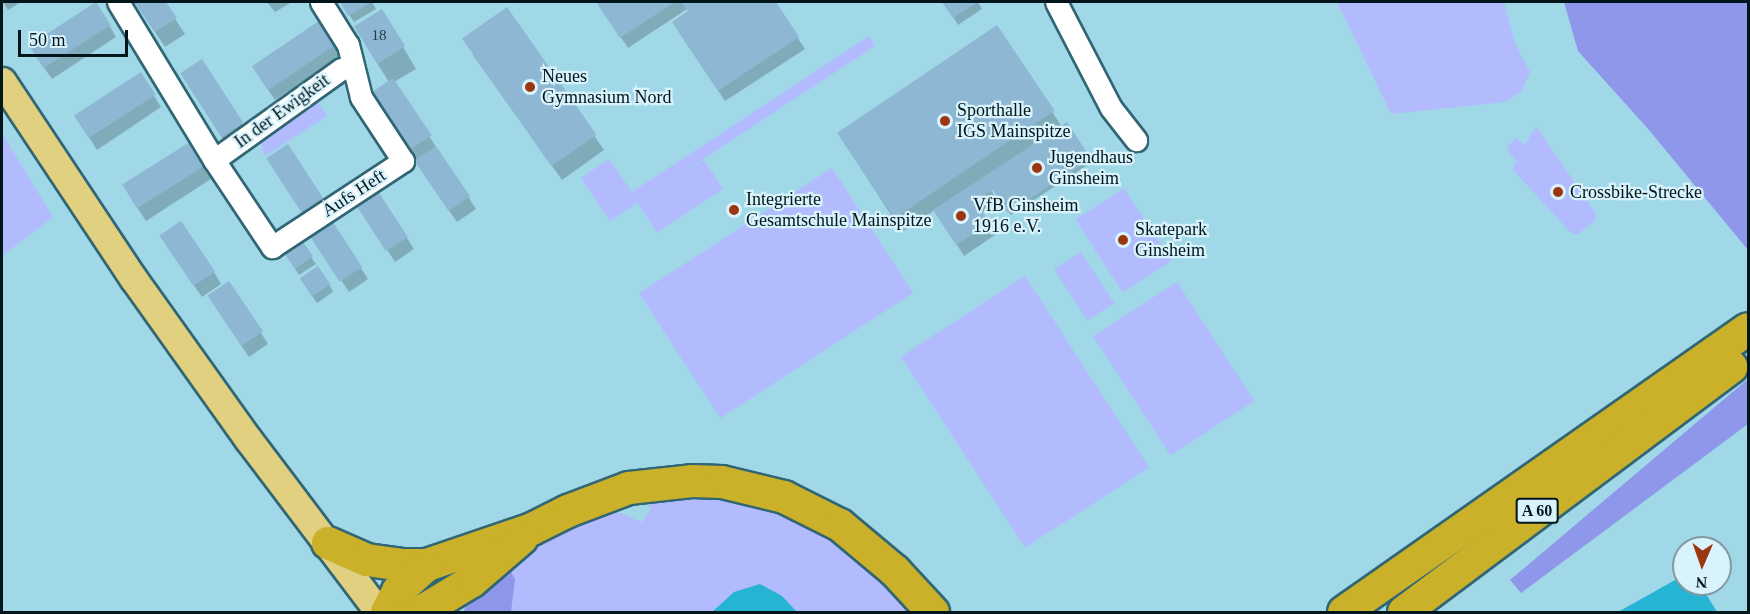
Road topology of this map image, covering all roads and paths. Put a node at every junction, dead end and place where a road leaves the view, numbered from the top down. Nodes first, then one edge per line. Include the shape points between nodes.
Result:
1 (118, 2) edge
2 (321, 2) edge
3 (1056, 2) edge
4 (352, 67) junction
5 (2, 81) edge
6 (1136, 140) dead end
7 (214, 160) junction
8 (1745, 344) edge
9 (532, 530) junction
10 (328, 543) junction
11 (427, 564) junction
12 (472, 581) junction
13 (1345, 611) edge
14 (1406, 611) edge
15 (379, 612) edge
16 (387, 612) edge
17 (420, 612) edge
18 (450, 612) edge
19 (933, 612) edge

1 - 7 street
2 - 4 street via 348,45
3 - 6 street via 1111,108
4 - 7 street, In der Ewigkeit via 341,69
4 - 7 street, Aufs Heft via 361,97 403,161 272,247
5 - 10 main road via 133,278
8 - 13 highway, A 60
8 - 14 highway, A 60
9 - 11 highway
9 - 12 highway
9 - 19 highway via 568,511 629,488 692,481 753,488 784,497 840,525 895,571
10 - 11 highway via 376,562
10 - 15 main road
11 - 16 highway via 398,591
12 - 17 highway
12 - 18 highway

